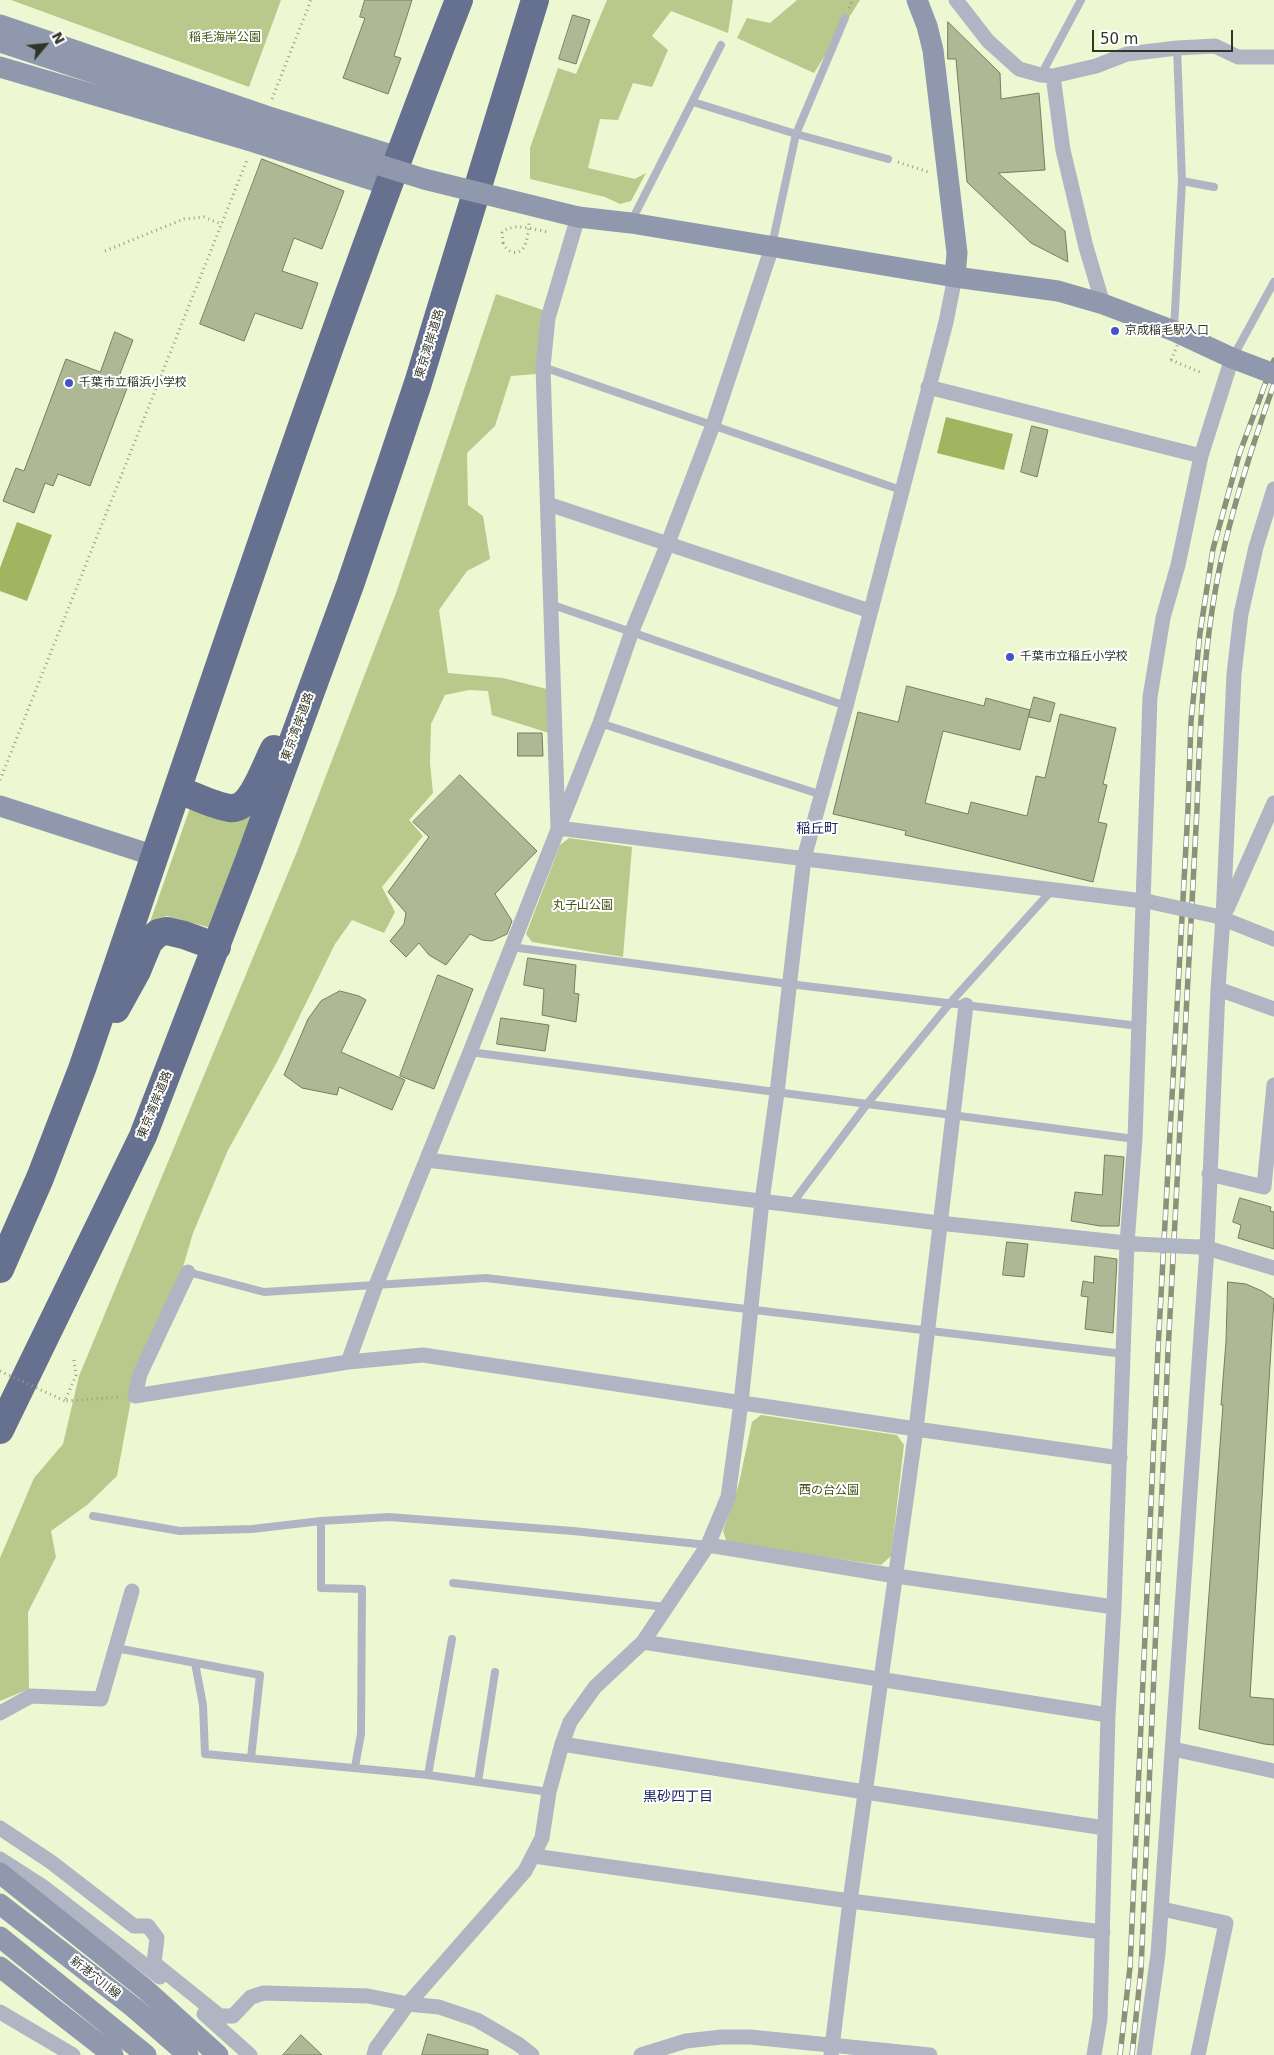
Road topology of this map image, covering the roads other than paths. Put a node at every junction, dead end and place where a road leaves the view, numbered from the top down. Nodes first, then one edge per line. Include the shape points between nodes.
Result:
1 (459, 0) edge
2 (535, 0) edge
3 (918, 0) edge
4 (1081, 0) edge
5 (961, 2) edge
6 (845, 18) dead end
7 (0, 25) edge
8 (0, 42) edge
9 (721, 45) dead end
10 (1177, 48) junction
11 (1274, 57) edge
12 (0, 67) edge
13 (1047, 76) junction
14 (692, 102) junction
15 (796, 134) junction
16 (398, 157) junction
17 (888, 159) road end
18 (1182, 181) junction
19 (388, 185) junction
20 (1214, 187) dead end
21 (578, 217) junction
22 (631, 223) junction
23 (772, 247) junction
24 (955, 277) junction
25 (1274, 282) edge
26 (1103, 304) junction
27 (1181, 325) junction
28 (1232, 358) junction
29 (542, 367) junction
30 (1274, 374) edge
31 (928, 387) junction
32 (713, 426) junction
33 (1201, 456) junction
34 (1274, 489) edge
35 (901, 490) junction
36 (548, 504) junction
37 (668, 544) junction
38 (550, 604) junction
39 (870, 611) junction
40 (632, 631) junction
41 (311, 690) junction
42 (846, 706) junction
43 (600, 724) junction
44 (178, 790) junction
45 (822, 795) junction
46 (1274, 803) edge
47 (0, 806) edge
48 (558, 828) junction
49 (155, 856) junction
50 (804, 858) junction
51 (1052, 890) junction
52 (1149, 902) junction
53 (1220, 917) junction
54 (1274, 939) edge
55 (216, 947) junction
56 (511, 947) junction
57 (789, 984) junction
58 (1218, 988) junction
59 (950, 1002) junction
60 (966, 1004) junction
61 (1274, 1010) edge
62 (1139, 1026) junction
63 (470, 1052) junction
64 (82, 1069) junction
65 (1274, 1085) edge
66 (777, 1093) junction
67 (867, 1104) junction
68 (952, 1115) junction
69 (1135, 1139) junction
70 (427, 1160) junction
71 (1209, 1174) junction
72 (762, 1201) junction
73 (791, 1205) junction
74 (939, 1223) junction
75 (1131, 1244) junction
76 (1203, 1248) junction
77 (1274, 1268) edge
78 (0, 1269) edge
79 (188, 1272) joint
80 (376, 1285) junction
81 (752, 1310) junction
82 (927, 1329) junction
83 (1124, 1354) junction
84 (348, 1362) junction
85 (741, 1403) junction
86 (916, 1429) junction
87 (0, 1430) edge
88 (1120, 1458) junction
89 (94, 1516) dead end
90 (321, 1521) junction
91 (708, 1545) junction
92 (896, 1576) junction
93 (452, 1583) dead end
94 (132, 1591) dead end
95 (1114, 1607) junction
96 (666, 1608) junction
97 (452, 1639) dead end
98 (643, 1642) junction
99 (116, 1648) junction
100 (195, 1664) junction
101 (495, 1672) dead end
102 (880, 1680) junction
103 (0, 1713) edge
104 (1108, 1715) junction
105 (562, 1744) junction
106 (1173, 1750) junction
107 (251, 1758) junction
108 (355, 1767) junction
109 (1274, 1771) edge
110 (428, 1775) junction
111 (478, 1782) junction
112 (549, 1792) junction
113 (865, 1792) junction
114 (0, 1828) edge
115 (1105, 1828) junction
116 (534, 1856) junction
117 (0, 1860) edge
118 (0, 1874) edge
119 (850, 1901) junction
120 (0, 1904) edge
121 (1162, 1909) junction
122 (1103, 1932) junction
123 (0, 1937) edge
124 (0, 1967) edge
125 (0, 2002) edge
126 (408, 2004) junction
127 (0, 2012) edge
128 (691, 2048) edge
129 (67, 2051) edge
130 (832, 2051) edge
131 (113, 2055) edge
132 (146, 2055) edge
133 (188, 2055) edge
134 (218, 2055) edge
135 (250, 2055) edge
136 (374, 2055) edge
137 (532, 2055) edge
138 (641, 2055) edge
139 (930, 2055) edge
140 (1094, 2055) edge
141 (1144, 2055) edge
142 (1198, 2055) edge

1 - 16 highway
2 - 41 highway, 東京湾岸道路 via 418,382
3 - 24 street via 933,50 957,253
4 - 13 lane
5 - 13 street via 988,41 1019,69
6 - 15 lane
7 - 16 street via 266,116
8 - 21 street, bridge via 424,179
9 - 14 lane
10 - 11 street via 1215,46 1238,57
10 - 13 street via 1127,54 1096,66
10 - 18 lane
12 - 19 street
13 - 26 street via 1086,247
14 - 15 lane
14 - 22 lane
15 - 17 lane
15 - 23 lane
16 - 19 highway
18 - 20 lane
18 - 27 lane
19 - 44 highway
21 - 22 street
21 - 29 street via 548,318
22 - 23 street
23 - 24 street
23 - 32 street
24 - 26 street via 1058,291
24 - 31 street
25 - 28 lane
26 - 27 street
27 - 28 street
28 - 30 street, bridge
28 - 33 street
29 - 32 lane
29 - 36 street
31 - 33 street
31 - 35 street
32 - 35 lane
32 - 37 street
33 - 52 street via 1178,565 1163,618 1150,697
34 - 53 street via 1256,547 1241,614
35 - 39 street
36 - 37 street
36 - 38 street
37 - 39 street
37 - 40 street
38 - 40 lane
38 - 48 street
39 - 42 street
40 - 42 lane
40 - 43 street
41 - 44 highway via 244,805 231,808
41 - 55 highway, 東京湾岸道路
42 - 45 street
43 - 45 lane
43 - 48 street
44 - 49 highway
45 - 50 street
46 - 53 street
47 - 49 street
48 - 50 street
48 - 56 street
49 - 64 highway
50 - 51 street
50 - 57 street
51 - 52 street
51 - 59 lane
52 - 53 street, bridge
52 - 62 street
53 - 54 street
53 - 58 street
55 - 64 highway via 184,935 167,931 158,933 149,942 137,972
55 - 87 highway, 東京湾岸道路 via 143,1136
56 - 57 lane
56 - 63 street
57 - 59 lane
57 - 66 street
58 - 61 street
58 - 71 street
59 - 60 lane
59 - 67 lane
60 - 62 lane
60 - 68 street
62 - 69 street
63 - 66 lane
63 - 70 street
64 - 78 highway
65 - 71 street via 1264,1187
66 - 67 lane
66 - 72 street
67 - 68 lane
67 - 73 lane
68 - 69 lane
68 - 74 street
69 - 75 street
70 - 72 street
70 - 80 street
71 - 76 street
72 - 73 street
72 - 81 street
73 - 74 street
74 - 75 street
74 - 82 street
75 - 76 street, bridge
75 - 83 street
76 - 77 street
76 - 106 street
79 - 80 lane via 264,1292
79 - 84 street via 140,1374 135,1396
80 - 81 lane via 486,1278
80 - 84 street
81 - 82 lane
81 - 85 street
82 - 83 lane
82 - 86 street
83 - 88 street
84 - 85 street via 423,1355
85 - 86 street
85 - 91 street via 728,1497
86 - 88 street
86 - 92 street
88 - 95 street
89 - 90 lane via 180,1531 252,1529
90 - 91 lane via 389,1516 573,1530
90 - 108 lane via 321,1588 362,1589 360,1734
91 - 92 street
91 - 96 street
92 - 95 street
92 - 102 street
93 - 96 lane
94 - 99 street
95 - 104 street
96 - 98 street
97 - 110 lane
98 - 102 street
98 - 105 street via 594,1687 570,1722
99 - 100 lane
99 - 103 street via 101,1699 31,1696
100 - 107 lane via 203,1705 205,1754
100 - 107 lane via 260,1675
101 - 111 lane
102 - 104 street
102 - 113 street
104 - 115 street
105 - 112 street
105 - 113 street
106 - 109 street
106 - 121 street
107 - 108 lane
108 - 110 lane
110 - 111 lane
111 - 112 lane
112 - 116 street via 542,1838
113 - 115 street
113 - 119 street
114 - 126 street via 51,1862 134,1926 148,1926 157,1938 154,1963 220,2016 233,2016 251,1997 264,1993 368,1996
115 - 122 street
116 - 119 street
116 - 126 street via 525,1871
117 - 135 street via 42,1886 135,1956
118 - 134 street via 145,1990
119 - 122 street
119 - 130 street
120 - 133 street, 新港穴川線 via 133,2007
121 - 141 street
121 - 142 street via 1226,1923
122 - 140 street via 1100,2019
123 - 132 street
124 - 131 street
125 - 129 street via 41,2027
126 - 136 street
126 - 137 street via 439,2007 477,2020
127 - 129 street
128 - 130 street via 722,2037 750,2037
128 - 138 street
130 - 139 street

